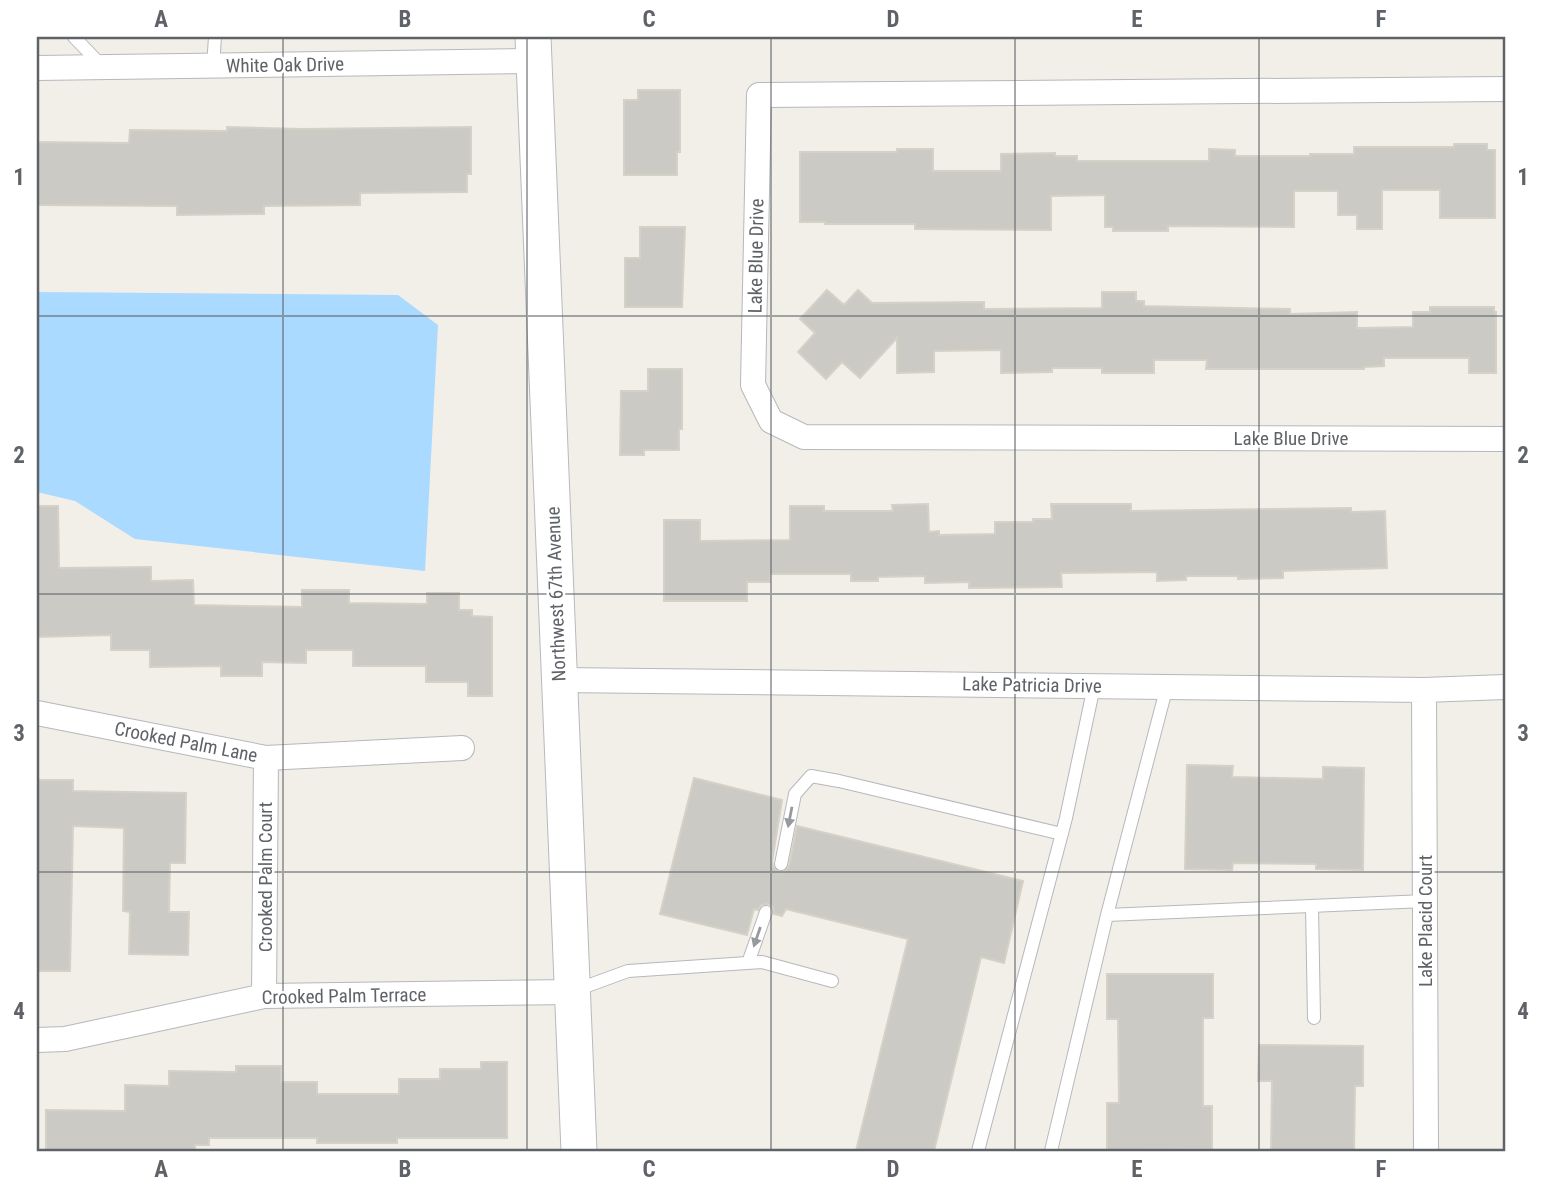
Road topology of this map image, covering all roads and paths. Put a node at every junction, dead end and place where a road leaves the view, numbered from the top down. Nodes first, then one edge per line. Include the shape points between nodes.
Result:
1 (74, 37) edge
2 (215, 37) edge
3 (533, 49) edge
4 (213, 66) junction
5 (104, 67) junction
6 (37, 68) edge
7 (1505, 89) edge
8 (1505, 439) edge
9 (559, 680) junction
10 (1094, 686) junction
11 (1167, 686) junction
12 (1505, 687) edge
13 (1424, 690) junction
14 (37, 713) edge
15 (462, 748) dead end
16 (266, 758) junction
17 (1062, 834) junction
18 (781, 863) dead end
19 (1425, 901) junction
20 (1312, 906) junction
21 (766, 912) dead end
22 (1107, 915) junction
23 (748, 963) junction
24 (832, 981) dead end
25 (571, 992) junction
26 (264, 996) junction
27 (1314, 1018) dead end
28 (37, 1040) edge
29 (579, 1151) edge
30 (978, 1151) edge
31 (1051, 1151) edge
32 (1426, 1151) edge

1 - 5 lane
2 - 4 lane
3 - 4 street, White Oak Drive
3 - 9 main road, Northwest 67th Avenue
4 - 5 street, White Oak Drive
5 - 6 street, White Oak Drive
7 - 8 street, Lake Blue Drive via 759,95 753,385 771,421 804,437
9 - 10 street, Lake Patricia Drive
9 - 25 main road, Northwest 67th Avenue
10 - 11 street, Lake Patricia Drive
10 - 17 lane
11 - 13 street, Lake Patricia Drive
11 - 22 lane
12 - 13 street, Lake Patricia Drive
13 - 19 street, Lake Placid Court
14 - 16 street, Crooked Palm Lane
15 - 16 street, Crooked Palm Lane
16 - 26 street, Crooked Palm Court
17 -> 18 lane via 811,776 795,794
17 - 30 lane
19 - 20 lane
19 - 32 street, Lake Placid Court
20 - 22 lane
20 - 27 lane
21 -> 23 lane
22 - 31 lane
23 - 24 lane via 762,962
23 - 25 lane via 628,971
25 - 26 street, Crooked Palm Terrace
25 - 29 main road, Northwest 67th Avenue
26 - 28 street, Crooked Palm Terrace via 65,1039

